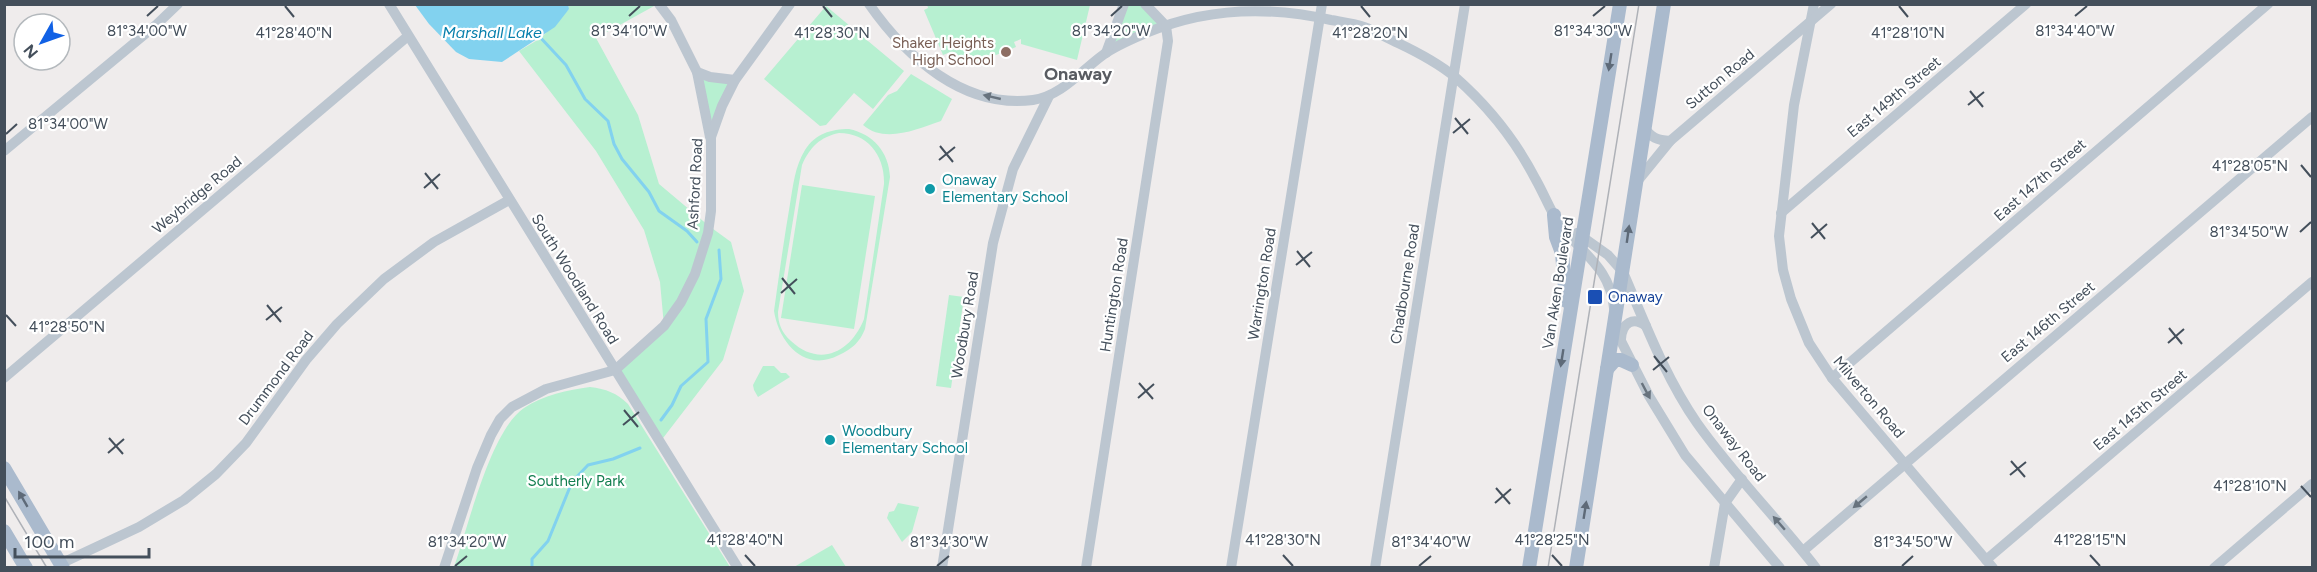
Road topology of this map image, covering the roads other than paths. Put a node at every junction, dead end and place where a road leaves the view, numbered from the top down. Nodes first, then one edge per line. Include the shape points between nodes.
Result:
1 (178, 4) edge
2 (389, 4) edge
3 (659, 4) edge
4 (790, 4) edge
5 (869, 4) edge
6 (1124, 4) edge
7 (1145, 4) edge
8 (1322, 4) edge
9 (1465, 4) edge
10 (1620, 4) edge
11 (1664, 4) edge
12 (1814, 4) edge
13 (1831, 4) edge
14 (2026, 4) edge
15 (2268, 4) edge
16 (1320, 17) junction
17 (1812, 21) junction
18 (1166, 26) junction
19 (408, 36) junction
20 (1106, 53) junction
21 (697, 72) junction
22 (1454, 76) junction
23 (735, 80) junction
24 (1049, 96) junction
25 (2313, 117) edge
26 (1644, 127) junction
27 (711, 137) junction
28 (1670, 141) junction
29 (4, 151) edge
30 (1635, 184) junction
31 (509, 200) junction
32 (1781, 213) junction
33 (1557, 219) junction
34 (1581, 241) junction
35 (1623, 272) junction
36 (2313, 282) edge
37 (1569, 317) junction
38 (1615, 319) junction
39 (1646, 326) junction
40 (1621, 341) junction
41 (1632, 365) junction
42 (1607, 369) junction
43 (615, 370) junction
44 (4, 378) edge
45 (1832, 378) junction
46 (1905, 464) junction
47 (4, 468) edge
48 (1742, 479) junction
49 (2313, 484) edge
50 (1725, 503) junction
51 (4, 531) edge
52 (1803, 551) junction
53 (1990, 564) edge
54 (62, 566) edge
55 (26, 567) edge
56 (444, 567) edge
57 (738, 567) edge
58 (942, 567) edge
59 (1086, 567) edge
60 (1231, 567) edge
61 (1376, 567) edge
62 (1529, 567) edge
63 (1576, 567) edge
64 (1714, 567) edge
65 (1780, 567) edge
66 (1816, 567) edge
67 (2214, 567) edge

1 - 29 street
2 - 19 street, South Woodland Road
3 - 21 street
4 - 23 street, Ashford Road
24 -> 5 street via 1001,99 949,81 921,63
6 - 20 street
7 - 18 street
8 - 16 street, Warrington Road
9 - 22 street, Chadbourne Road
10 -> 34 main road, Van Aken Boulevard
11 - 26 main road
12 - 17 street, Milverton Road
13 - 17 street, Sutton Road
14 - 32 street, East 149th Street
15 - 45 street, East 147th Street
16 - 18 street via 1269,10 1222,12
16 - 22 street via 1362,27 1418,53
16 - 60 street, Warrington Road
17 - 28 street, Sutton Road
17 - 32 street, Milverton Road via 1794,105
18 - 20 street
18 - 59 street, Huntington Road via 1168,41
19 - 31 street, South Woodland Road
19 - 44 street, Weybridge Road
20 - 24 street
21 - 23 street
21 - 27 street
22 - 33 street via 1514,142
22 - 61 street, Chadbourne Road
23 - 27 street, Ashford Road
24 - 58 street, Woodbury Road via 1013,169 993,243
25 - 46 street, East 146th Street
26 - 28 street via 1652,137
26 - 30 main road
27 - 43 street, Ashford Road via 711,211 704,247 681,302 664,326
28 - 30 street, Sutton Road
35 -> 30 main road
31 - 43 street, South Woodland Road
31 - 54 street, Drummond Road via 434,242 384,279 337,324 246,443 216,474 184,500 139,527
32 - 45 street, Milverton Road via 1779,236 1791,299 1809,343
33 - 34 street, Onaway Road
33 - 37 main road via 1556,237 1562,253
34 - 35 street, Onaway Road via 1608,255
34 - 37 main road, Van Aken Boulevard
34 - 38 street, Onaway Road via 1608,282
35 - 38 main road
35 - 39 street, Onaway Road
36 - 53 street, East 145th Street
37 -> 62 main road, Van Aken Boulevard
38 - 40 street, Onaway Road
38 - 42 main road
39 - 40 street via 1632,320 1626,324
39 - 48 street, Onaway Road via 1696,421
40 - 41 street, Onaway Road
41 - 42 main road via 1615,360
41 -> 50 street, Onaway Road via 1685,455
63 -> 42 main road
43 - 56 street via 546,389 512,407 500,419 477,468
43 - 57 street, South Woodland Road
45 - 46 street, Milverton Road
46 -> 52 street, East 146th Street
46 - 53 street, Milverton Road
54 -> 47 main road
48 - 50 street
52 -> 48 street, Onaway Road
49 - 67 street
50 - 64 street
50 - 65 street, Onaway Road
51 - 55 main road
52 - 66 street, Onaway Road

